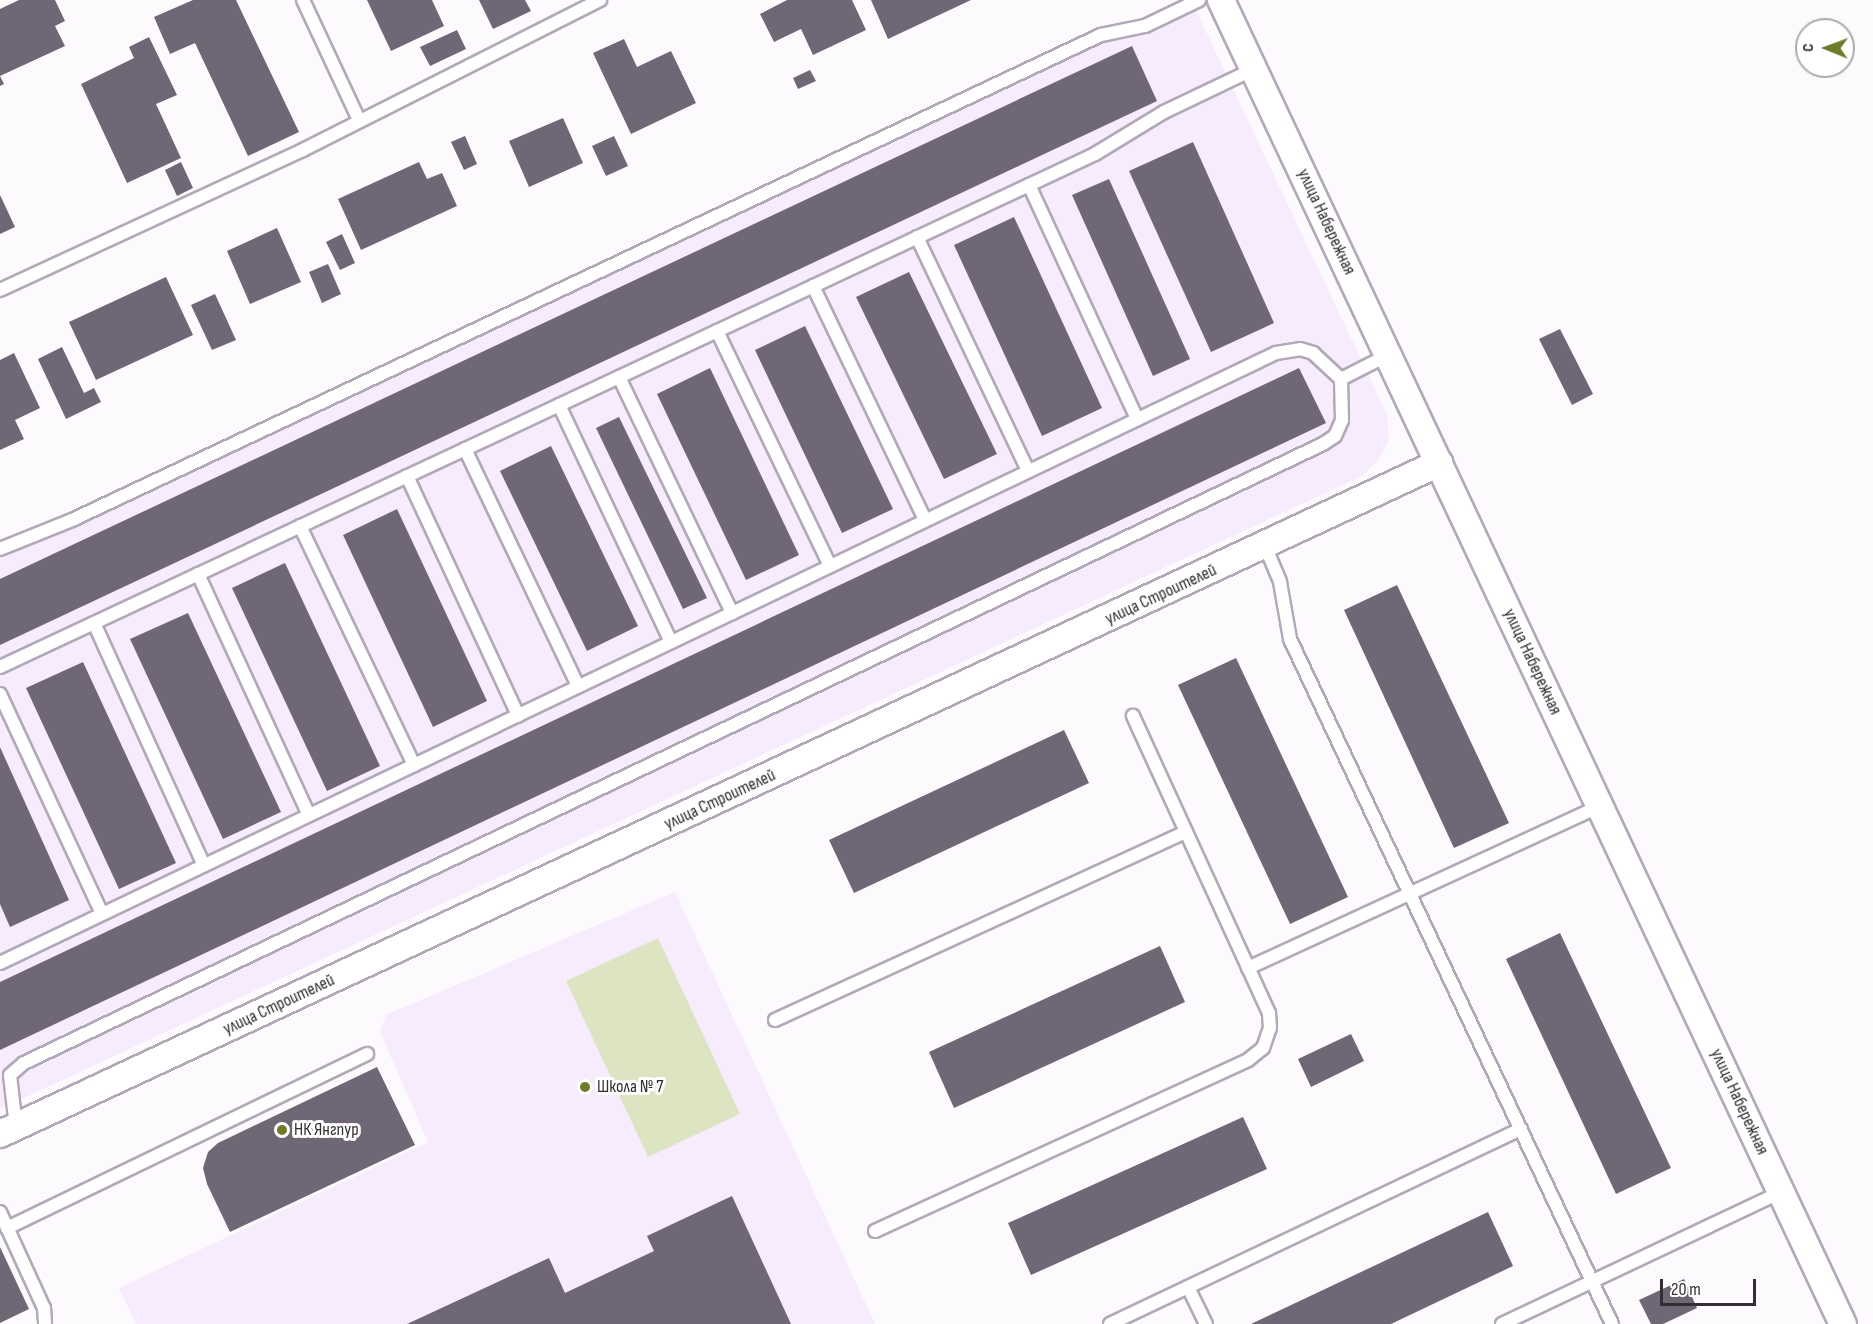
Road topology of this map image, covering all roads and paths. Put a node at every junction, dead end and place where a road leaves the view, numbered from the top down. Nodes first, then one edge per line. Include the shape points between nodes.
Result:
1 (303, 0) edge
2 (600, 0) edge
3 (1199, 0) edge
4 (1221, 0) edge
5 (1254, 69) junction
6 (359, 120) junction
7 (1029, 185) junction
8 (917, 237) junction
9 (813, 286) junction
10 (0, 290) edge
11 (717, 331) junction
12 (1388, 356) junction
13 (619, 377) junction
14 (1341, 379) junction
15 (559, 405) junction
16 (1137, 419) junction
17 (465, 449) junction
18 (1439, 463) junction
19 (1028, 471) junction
20 (407, 476) junction
21 (925, 520) junction
22 (300, 526) junction
23 (1265, 546) junction
24 (0, 549) edge
25 (830, 566) junction
26 (198, 574) junction
27 (732, 613) junction
28 (94, 623) junction
29 (670, 642) junction
30 (0, 667) edge
31 (578, 686) junction
32 (0, 694) edge
33 (518, 715) junction
34 (1133, 716) dead end
35 (414, 765) junction
36 (1600, 806) junction
37 (309, 815) junction
38 (1186, 832) junction
39 (204, 865) junction
40 (1410, 894) junction
41 (102, 914) junction
42 (0, 963) edge
43 (1248, 968) junction
44 (775, 1020) dead end
45 (367, 1054) dead end
46 (8, 1130) edge
47 (1521, 1130) junction
48 (1781, 1192) junction
49 (0, 1212) edge
50 (7, 1228) junction
51 (875, 1231) dead end
52 (1592, 1282) junction
53 (1188, 1287) junction
54 (45, 1324) edge
55 (1110, 1324) edge
56 (1206, 1324) edge
57 (1502, 1324) edge
58 (1612, 1324) edge
59 (1843, 1324) edge

1 - 6 lane
2 - 6 lane
3 - 24 lane via 1145,26 1101,35 72,520
4 - 5 street, улица Набережная
5 - 7 lane
5 - 12 street, улица Набережная
6 - 10 lane via 303,150
7 - 8 lane
7 - 16 lane
8 - 9 lane
8 - 19 lane
9 - 11 lane
9 - 21 lane
11 - 13 lane
11 - 25 lane
12 - 14 lane
12 - 18 street, улица Набережная
13 - 15 lane
13 - 27 lane
14 - 16 lane via 1313,353 1288,350
14 - 46 lane via 1342,420 1335,436 1323,444 24,1063 10,1076
15 - 17 lane
15 - 29 lane
16 - 19 lane
17 - 20 lane
17 - 31 lane
18 - 23 street, улица Строителей
18 - 36 street, улица Набережная
19 - 21 lane
20 - 22 lane
20 - 33 lane
21 - 25 lane
22 - 26 lane
22 - 35 lane
23 - 40 lane via 1280,582 1290,639
23 - 46 street, улица Строителей
25 - 27 lane
26 - 28 lane
26 - 37 lane
27 - 29 lane
28 - 30 lane
28 - 39 lane
29 - 31 lane
31 - 33 lane
32 - 41 lane
33 - 35 lane
34 - 38 lane
35 - 37 lane
36 - 40 lane
36 - 48 street, улица Набережная
37 - 39 lane
38 - 43 lane
38 - 44 lane
39 - 41 lane
40 - 43 lane
40 - 47 lane
41 - 42 lane
43 - 51 lane via 1269,1013 1270,1029 1263,1048 1248,1060
45 - 50 lane
47 - 52 lane
47 - 53 lane
48 - 52 lane
48 - 59 street, улица Набережная
49 - 50 lane
50 - 54 lane via 44,1308
52 - 57 lane
52 - 58 lane
53 - 55 lane
53 - 56 lane

